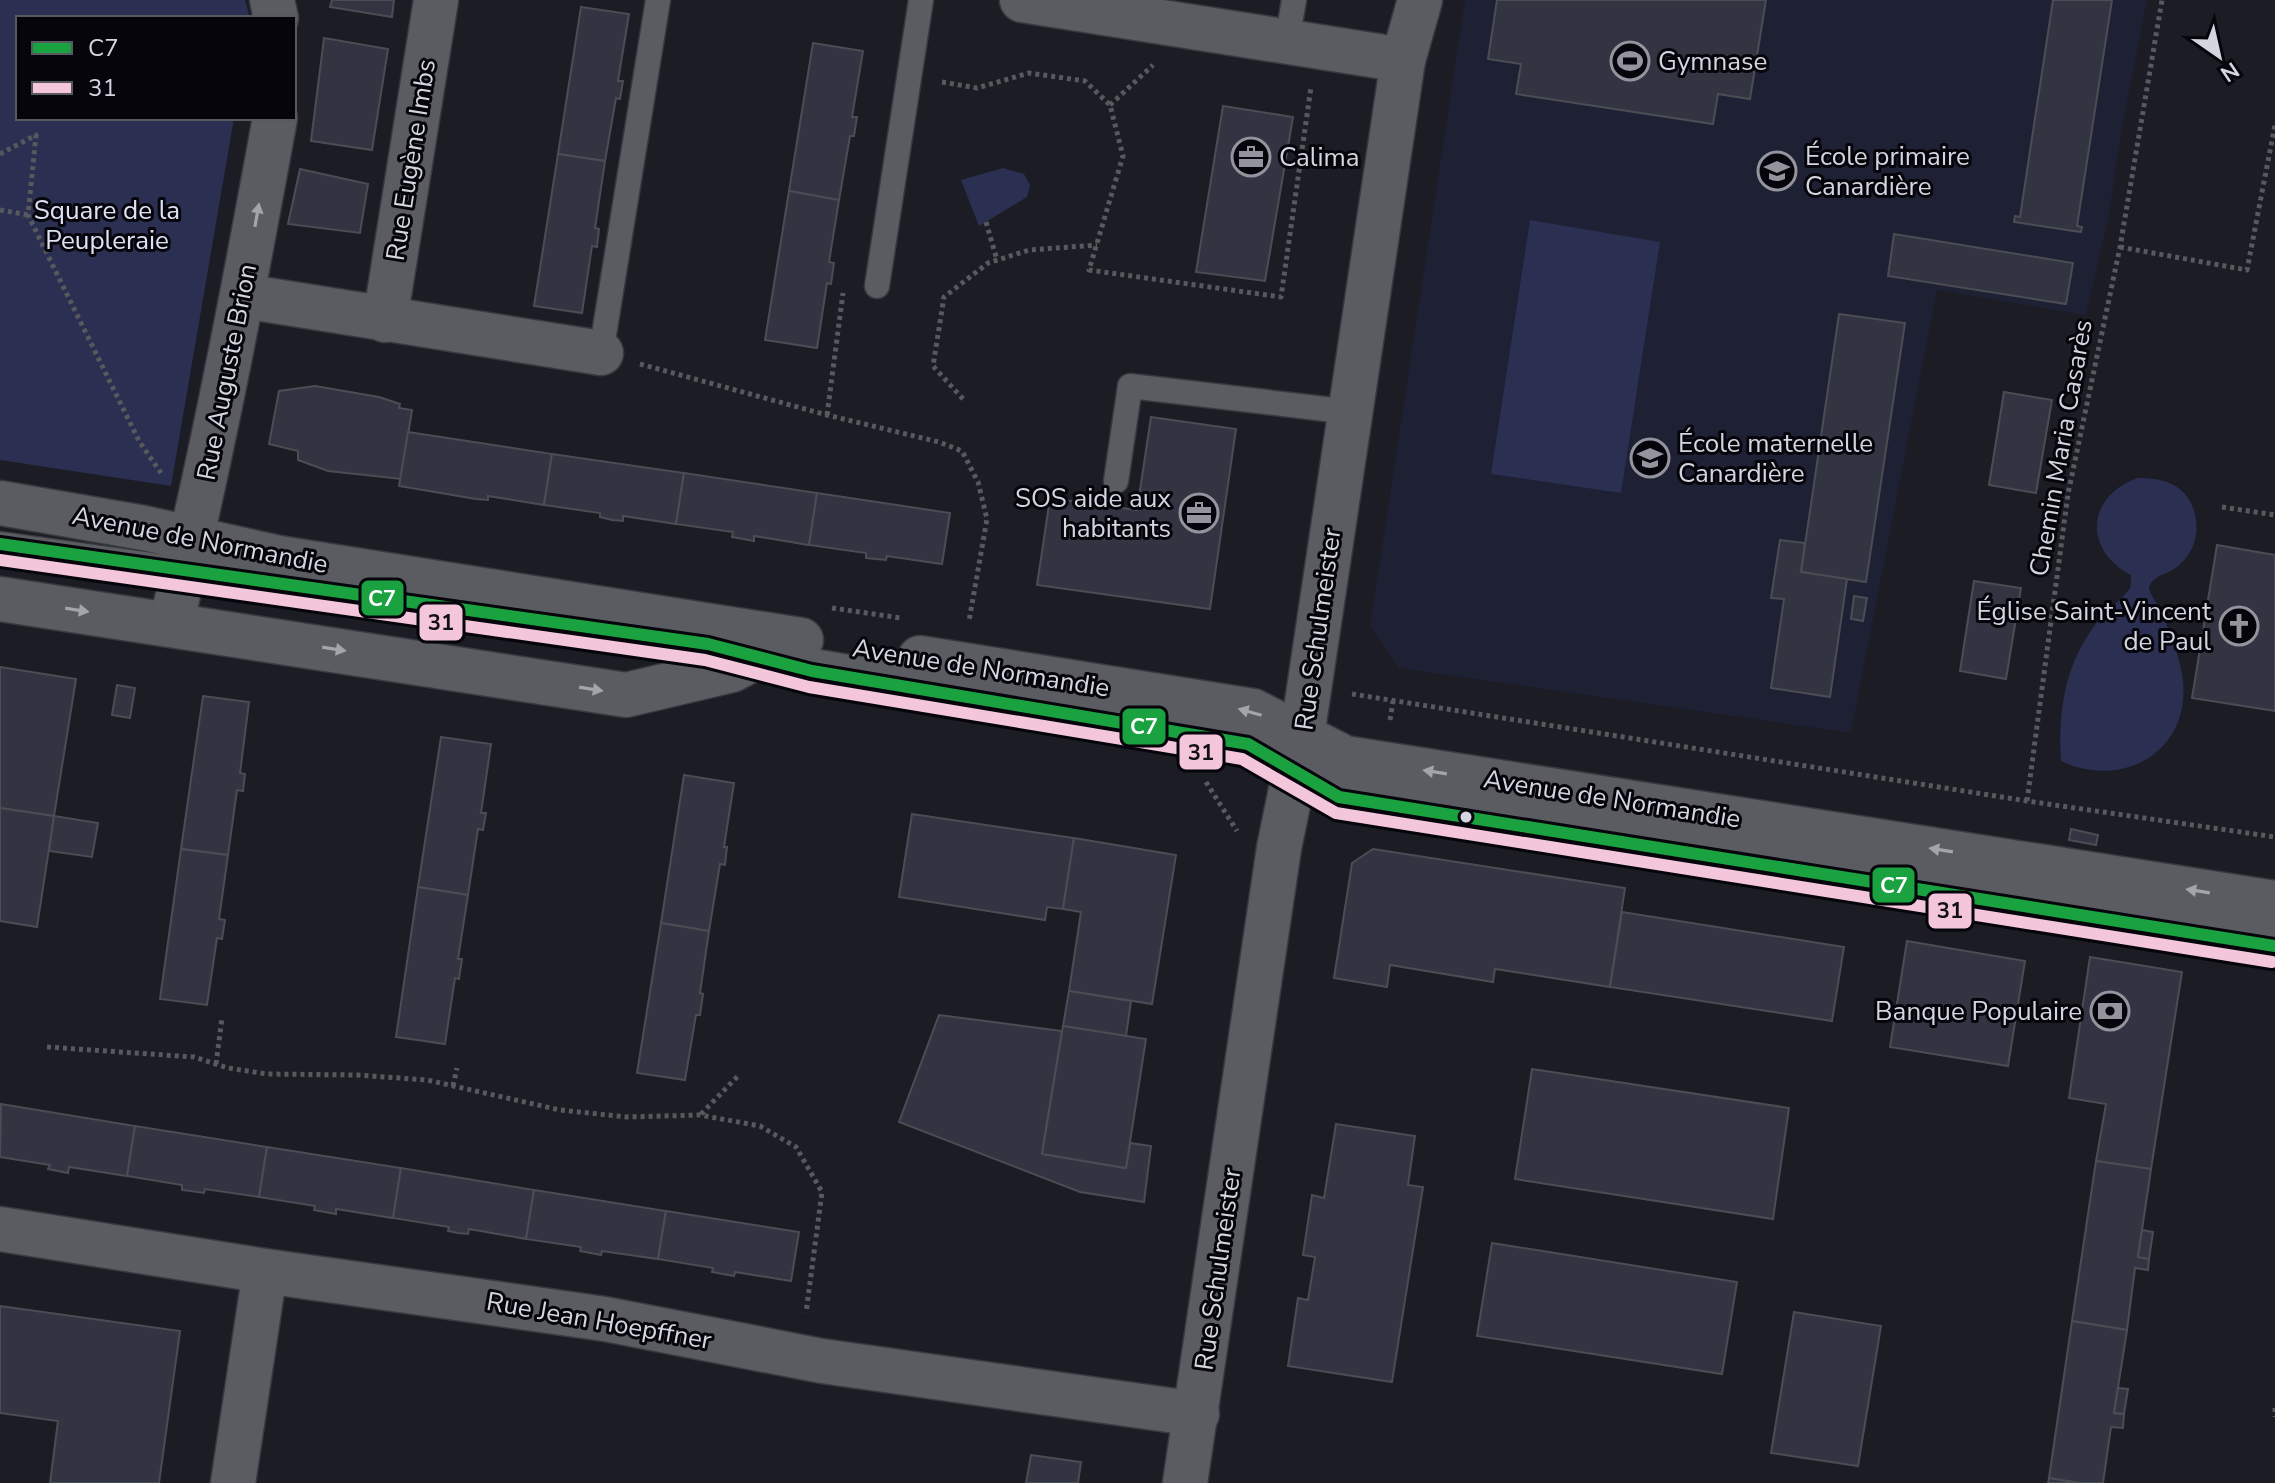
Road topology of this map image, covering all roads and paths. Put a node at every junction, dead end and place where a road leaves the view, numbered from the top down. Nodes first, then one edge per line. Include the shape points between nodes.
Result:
1 (436, 0) edge
2 (658, 0) edge
3 (921, 0) edge
4 (1022, 0) edge
5 (1401, 0) edge
6 (1420, 0) edge
7 (2162, 0) edge
8 (1290, 21) edge
9 (1403, 60) junction
10 (1156, 61) dead end
11 (909, 77) junction
12 (1311, 86) dead end
13 (1110, 105) junction
14 (275, 120) edge
15 (2275, 125) edge
16 (0, 154) edge
17 (0, 210) edge
18 (28, 215) junction
19 (986, 222) dead end
20 (1097, 245) junction
21 (2120, 247) junction
22 (997, 260) junction
23 (877, 286) dead end
24 (243, 296) junction
25 (385, 320) junction
26 (601, 353) junction
27 (963, 399) dead end
28 (1351, 412) junction
29 (166, 479) dead end
30 (1116, 481) dead end
31 (2222, 507) dead end
32 (2275, 515) edge
33 (3, 516) edge
34 (188, 554) junction
35 (0, 599) edge
36 (171, 624) junction
37 (756, 657) junction
38 (961, 665) junction
39 (1349, 693) dead end
40 (1393, 701) junction
41 (1300, 754) junction
42 (1382, 764) junction
43 (1201, 775) dead end
44 (2027, 801) junction
45 (2275, 837) edge
46 (1243, 840) dead end
47 (2275, 903) edge
48 (2275, 946) edge
49 (222, 1018) dead end
50 (47, 1047) dead end
51 (216, 1064) junction
52 (457, 1068) dead end
53 (739, 1075) dead end
54 (453, 1086) junction
55 (700, 1115) junction
56 (0, 1229) edge
57 (265, 1271) junction
58 (822, 1361) junction
59 (2275, 1408) edge
60 (1197, 1414) junction
61 (2275, 1417) edge
62 (233, 1483) edge
63 (1185, 1483) edge

1 - 25 street, Rue Eugène Imbs
2 - 26 lane
3 - 11 lane
4 - 8 street
5 - 9 street, Rue Schulmeister
6 - 9 street, Rue Schulmeister
7 - 21 path, Chemin Maria Casarès
8 - 9 street
9 - 28 street, Rue Schulmeister
10 - 13 path
11 - 13 path via 977,88 1029,73 1085,81
11 - 23 lane
12 - 20 path via 1281,297 1089,270
13 - 20 path via 1123,156
24 -> 14 street, Rue Auguste Brion
15 - 21 path via 2247,270
16 - 18 path via 36,135
17 - 18 path
18 - 29 path via 139,441
19 - 22 path
20 - 22 path via 1029,250
21 - 44 path, Chemin Maria Casarès via 2068,494
22 - 27 path via 944,297 933,366
24 - 25 street
24 - 34 street, Rue Auguste Brion
25 - 26 street
26 - 38 path via 962,451 978,482 987,519
28 - 30 lane via 1130,386
28 - 41 street, Rue Schulmeister
31 - 32 path
33 - 34 street, Avenue de Normandie
34 - 36 street, Rue Auguste Brion
34 - 37 lane, Avenue de Normandie
34 - 38 street, Avenue de Normandie via 279,558
35 -> 36 street
36 -> 37 street via 626,695 732,670
37 - 41 street, Avenue de Normandie
41 -> 38 street, Avenue de Normandie via 1253,711
39 - 40 path
40 - 42 path
40 - 44 path
41 - 42 street, Avenue de Normandie
41 - 48 street, Avenue de Normandie via 1339,797
41 - 60 street, Rue Schulmeister via 1279,848
47 -> 42 street, Avenue de Normandie
43 - 46 path
44 - 45 path
49 - 51 path
50 - 51 path via 194,1057
51 - 54 path via 267,1074 357,1075
52 - 54 path
53 - 55 path
54 - 55 path via 560,1110 627,1117
55 - 58 path via 760,1126 796,1147 822,1192 805,1319 829,1322
56 - 57 street, Rue Jean Hoepffner
57 - 58 street, Rue Jean Hoepffner via 605,1319
57 - 62 street
58 - 60 street, Rue Jean Hoepffner
59 - 61 path
60 - 63 street, Rue Schulmeister

